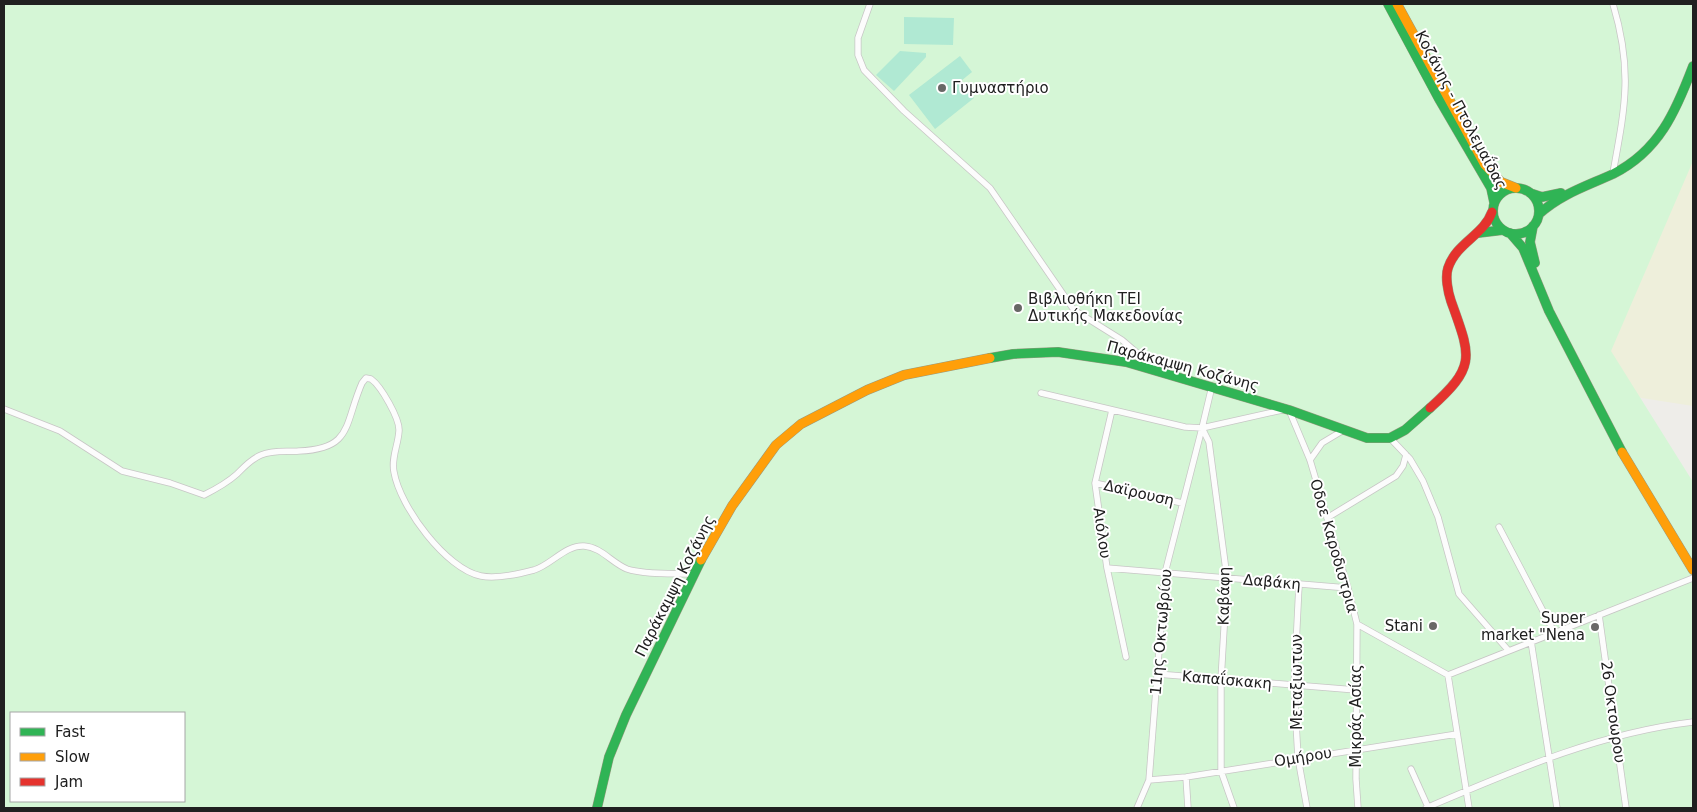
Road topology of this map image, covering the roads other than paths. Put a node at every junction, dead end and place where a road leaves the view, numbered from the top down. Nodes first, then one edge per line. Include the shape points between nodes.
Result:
1 (870, 4) edge
2 (1388, 4) edge
3 (1397, 4) edge
4 (1613, 4) edge
5 (1693, 66) edge
6 (1612, 174) junction
7 (1516, 188) junction
8 (1568, 192) junction
9 (1530, 193) junction
10 (1493, 207) junction
11 (1538, 214) junction
12 (1533, 226) junction
13 (1506, 232) junction
14 (1478, 233) junction
15 (1562, 333) junction
16 (1158, 370) junction
17 (1212, 386) junction
18 (1041, 393) dead end
19 (4, 409) edge
20 (1112, 410) junction
21 (1287, 410) junction
22 (1202, 428) junction
23 (1342, 431) junction
24 (1390, 438) junction
25 (1406, 454) junction
26 (1310, 460) junction
27 (1095, 483) junction
28 (1182, 503) junction
29 (1327, 518) junction
30 (1499, 527) dead end
31 (1692, 566) edge
32 (1107, 568) junction
33 (1165, 573) junction
34 (695, 574) junction
35 (1228, 578) junction
36 (1693, 578) edge
37 (1300, 585) junction
38 (1348, 588) junction
39 (1599, 615) junction
40 (1357, 624) junction
41 (1554, 632) junction
42 (1531, 641) junction
43 (1508, 650) junction
44 (1126, 657) dead end
45 (1157, 674) junction
46 (1448, 675) junction
47 (1221, 680) junction
48 (1294, 686) junction
49 (1356, 690) junction
50 (1693, 722) edge
51 (1457, 734) junction
52 (1616, 735) junction
53 (1356, 749) junction
54 (1298, 758) junction
55 (1550, 758) junction
56 (1411, 769) dead end
57 (1221, 771) junction
58 (1186, 777) junction
59 (1149, 780) junction
60 (1466, 792) junction
61 (597, 808) edge
62 (1137, 808) edge
63 (1188, 808) edge
64 (1234, 808) edge
65 (1307, 808) edge
66 (1358, 808) edge
67 (1427, 808) edge
68 (1469, 808) edge
69 (1557, 808) edge
70 (1626, 808) edge

1 - 16 street via 858,38 858,55 864,70 904,111 990,188 1067,302 1082,317 1122,340
2 - 10 main road, Κοζάνης - Πτολεμαΐδας via 1491,188
3 - 7 main road, Κοζάνης - Πτολεμαΐδας via 1485,165 1501,182
4 - 6 street via 1625,54 1626,76 1622,134
5 - 6 main road via 1673,118 1658,140 1638,159
6 - 8 main road
7 - 9 main road
7 - 10 main road via 1503,192
8 - 9 main road via 1542,197
8 - 11 main road
9 - 11 main road via 1537,203
10 - 13 main road via 1495,222
10 - 14 main road via 1488,223
11 - 12 main road
12 - 13 main road via 1523,233
12 - 15 main road via 1532,256
13 - 14 main road
13 - 15 main road via 1523,248 1549,311
14 - 24 main road via 1458,248 1447,269 1448,293 1467,347 1464,370 1434,404 1405,430
15 - 31 main road via 1644,492
16 - 17 main road, Παράκαμψη Κοζάνης
16 - 34 main road, Παράκαμψη Κοζάνης via 1097,357 1038,352 932,368 883,382 806,421 776,445 732,506
17 - 21 main road, Παράκαμψη Κοζάνης
17 - 22 street
18 - 20 street
19 - 34 street via 60,431 122,471 204,495 225,484 262,454 332,446 342,434 362,383 366,378 371,379 385,397 399,428 393,466 402,496 429,539 463,568 481,576 521,574 544,567 571,548 585,546 637,572
20 - 22 street
20 - 27 street, Αιόλου
21 - 22 street
21 - 23 main road, Παράκαμψη Κοζάνης
21 - 26 street, Oδοε Καροδιστρια
22 - 28 street, 11ης Οκτωβρίου
22 - 35 street, Καβάφη via 1209,442
23 - 24 main road, Παράκαμψη Κοζάνης via 1367,438
23 - 26 street, Oδοε Καροδιστρια via 1322,443
24 - 25 street
25 - 29 street via 1396,476
25 - 43 street via 1423,481 1438,518 1459,594
26 - 29 street, Oδοε Καροδιστρια
27 - 28 street, Δαϊρουση
27 - 32 street, Αιόλου
28 - 33 street, 11ης Οκτωβρίου
29 - 38 street, Oδοε Καροδιστρια
30 - 41 street
32 - 33 street, Δαβάκη
32 - 44 street, Αιόλου
33 - 35 street, Δαβάκη
33 - 45 street, 11ης Οκτωβρίου
34 - 61 main road, Παράκαμψη Κοζάνης via 619,732 609,757
35 - 37 street, Δαβάκη
35 - 47 street, Καβάφη
36 - 39 street
37 - 38 street, Δαβάκη
37 - 48 street, Μεταξιωτων
38 - 40 street, Oδοε Καροδιστρια
39 - 41 street
39 - 52 street, 26 Οκτοωρου
40 - 46 street, Oδοε Καροδιστρια
40 - 49 street, Μικράς Ασίας
41 - 42 street
42 - 43 street
42 - 55 street
43 - 46 street
45 - 47 street, Καπαΐσκακη
45 - 59 street, 11ης Οκτωβρίου
46 - 51 street
47 - 48 street, Καπαΐσκακη
47 - 57 street, Καβάφη
48 - 49 street, Καπαΐσκακη
48 - 54 street, Μεταξιωτων
49 - 53 street, Μικράς Ασίας
50 - 52 street
51 - 53 street, Ομήρου
51 - 60 street
52 - 55 street
52 - 70 street, 26 Οκτοωρου
53 - 54 street, Ομήρου
53 - 66 street, Μικράς Ασίας
54 - 57 street, Ομήρου
54 - 65 street, Μεταξιωτων
55 - 60 street
55 - 69 street
56 - 67 street
57 - 58 street, Ομήρου
57 - 64 street, Καβάφη
58 - 59 street, Ομήρου
58 - 63 street
59 - 62 street, 11ης Οκτωβρίου
60 - 67 street
60 - 68 street

